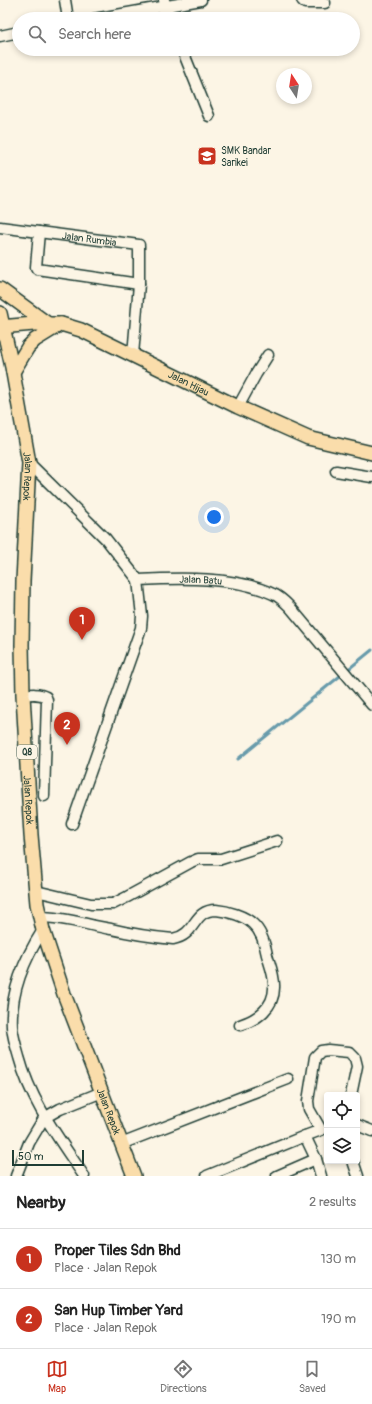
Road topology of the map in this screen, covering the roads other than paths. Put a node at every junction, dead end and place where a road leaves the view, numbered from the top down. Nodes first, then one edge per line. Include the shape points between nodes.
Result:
1 (65, 0) edge
2 (201, 0) edge
3 (302, 0) edge
4 (164, 3) edge
5 (325, 3) dead end
6 (67, 12) edge
7 (125, 12) edge
8 (12, 33) edge
9 (0, 36) edge
10 (185, 56) edge
11 (209, 116) dead end
12 (0, 227) edge
13 (39, 232) junction
14 (139, 284) junction
15 (0, 289) edge
16 (0, 313) edge
17 (54, 324) junction
18 (2, 327) edge
19 (133, 355) junction
20 (268, 355) dead end
21 (0, 357) edge
22 (12, 370) junction
23 (238, 407) junction
24 (372, 454) edge
25 (29, 463) junction
26 (336, 471) dead end
27 (372, 477) edge
28 (138, 580) junction
29 (23, 696) junction
30 (371, 702) edge
31 (44, 796) dead end
32 (72, 824) dead end
33 (277, 841) dead end
34 (36, 891) junction
35 (42, 924) junction
36 (240, 1025) dead end
37 (288, 1079) dead end
38 (102, 1092) junction
39 (352, 1092) edge
40 (44, 1118) junction
41 (360, 1126) edge
42 (324, 1129) edge
43 (372, 1131) edge
44 (305, 1136) junction
45 (121, 1144) junction
46 (316, 1159) junction
47 (354, 1164) edge
48 (218, 1174) edge
49 (16, 1176) edge
50 (84, 1176) edge
51 (134, 1176) edge
52 (207, 1176) edge
53 (277, 1176) edge
54 (321, 1176) edge
55 (358, 1176) edge

1 - 6 street
2 - 4 street
3 - 5 street via 305,3
4 - 7 street
8 - 9 street
10 - 11 street
12 - 13 street, Jalan Rumbia
13 - 14 street, Jalan Rumbia via 139,245
13 - 14 street via 37,269
14 - 19 street
15 - 17 main road
16 - 18 main road, Jalan Repok / Q8
17 - 18 main road, Jalan Hijau
17 - 19 main road, Jalan Hijau via 81,330
17 - 22 main road via 28,347
18 - 22 main road, Jalan Repok / Q8
19 - 23 main road, Jalan Hijau
20 - 23 street
21 - 22 main road
22 - 25 main road, Jalan Repok / Q8
23 - 24 main road, Jalan Hijau via 308,438
25 - 28 street via 106,539
25 - 29 main road, Jalan Repok / Q8 via 23,595
26 - 27 street
28 - 30 street, Jalan Batu via 178,578 224,582 274,594 290,606
28 - 32 street via 141,628
29 - 31 street via 43,695 47,700
29 - 34 main road, Jalan Repok / Q8
33 - 34 street via 221,859 198,859 113,904 91,904
34 - 35 main road, Jalan Repok / Q8
35 - 36 street via 52,917 111,930 173,939 181,938 188,933 200,916 207,911 216,910 246,919 262,937 271,966 274,988 273,997 259,1017
35 - 38 main road, Jalan Repok / Q8 via 64,994
35 - 40 street via 18,984 12,1026 22,1070
37 - 45 street
38 - 40 street
38 - 45 main road, Jalan Repok / Q8
39 - 42 street via 357,1066 355,1058 349,1052 321,1051 315,1057 308,1101 309,1109
40 - 49 street via 29,1143
40 - 50 street
41 - 43 street
42 - 44 street
44 - 46 street
44 - 48 street
45 - 51 main road, Jalan Repok / Q8
46 - 53 street
46 - 54 street
47 - 55 street
48 - 52 street

